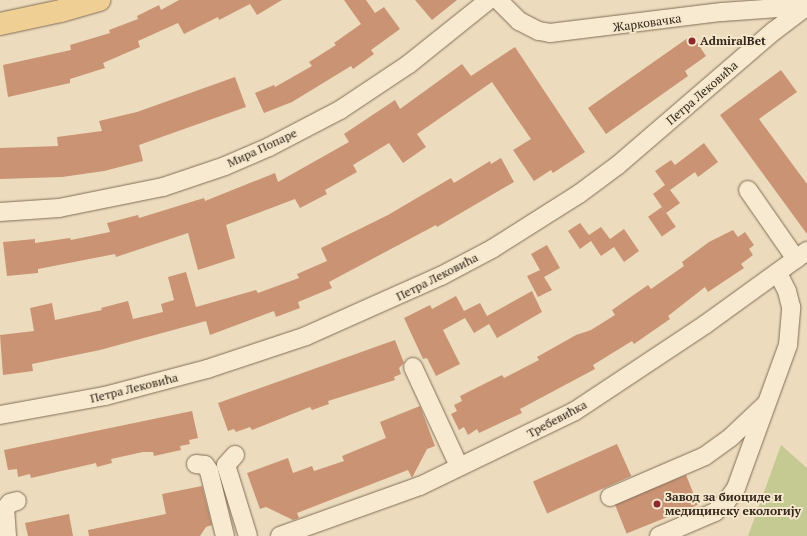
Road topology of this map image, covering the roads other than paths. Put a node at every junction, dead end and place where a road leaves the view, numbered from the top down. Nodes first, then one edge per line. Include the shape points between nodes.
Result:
1 (99, 0) edge
2 (489, 0) edge
3 (498, 0) edge
4 (807, 6) edge
5 (0, 24) edge
6 (748, 190) dead end
7 (0, 212) edge
8 (802, 255) edge
9 (778, 273) junction
10 (413, 366) dead end
11 (768, 402) junction
12 (0, 415) edge
13 (235, 455) dead end
14 (196, 464) dead end
15 (459, 466) junction
16 (610, 497) dead end
17 (17, 501) dead end
18 (7, 536) edge
19 (225, 536) edge
20 (248, 536) edge
21 (280, 536) edge
22 (659, 536) edge

1 - 5 main road
2 - 7 street, Мира Попаре via 409,64 346,106 269,147 225,166 163,187 59,208
3 - 4 street, Жарковачка via 519,21 539,31 550,32 587,30 722,12
4 - 12 street, Петра Лековића via 585,190 492,249 441,276 306,336 221,364 105,396
6 - 8 street
8 - 9 street, Требевићка
9 - 11 street via 789,298 792,320 788,345
9 - 15 street, Требевићка via 575,411
10 - 15 street
11 - 16 street via 731,437 705,456
11 - 22 street via 748,462 726,502 715,512
13 - 20 street via 226,465
14 - 19 street via 205,465 209,471
15 - 21 street, Требевићка via 420,486
17 - 18 street via 10,503 4,513

